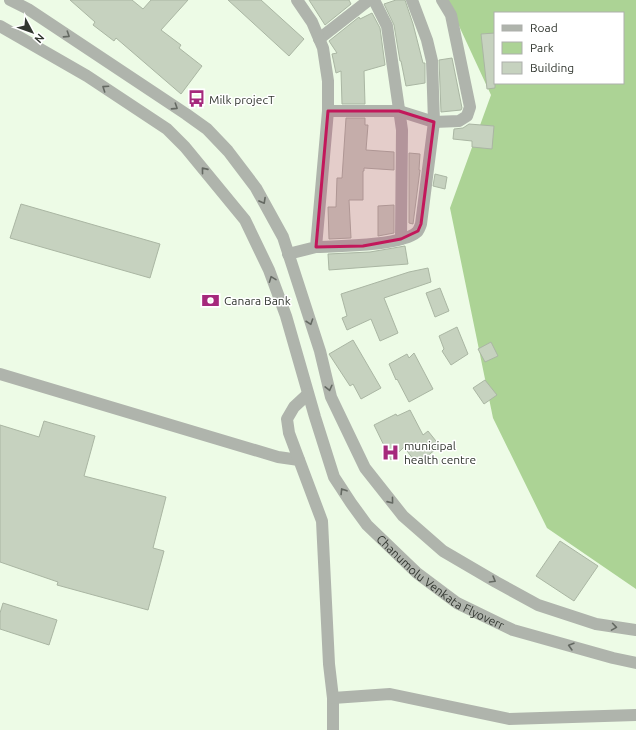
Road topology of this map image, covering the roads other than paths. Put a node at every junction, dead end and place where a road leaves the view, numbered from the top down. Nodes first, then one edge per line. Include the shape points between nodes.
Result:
1 (10, 0) edge
2 (297, 0) edge
3 (369, 0) edge
4 (374, 0) edge
5 (412, 0) edge
6 (442, 0) edge
7 (31, 5) edge
8 (0, 26) edge
9 (319, 39) junction
10 (328, 111) junction
11 (399, 112) junction
12 (434, 122) junction
13 (401, 239) junction
14 (316, 247) junction
15 (288, 254) junction
16 (0, 374) edge
17 (308, 394) junction
18 (299, 460) junction
19 (636, 630) edge
20 (636, 663) edge
21 (333, 698) junction
22 (636, 716) edge
23 (333, 730) edge

1 - 7 street
2 - 9 street via 312,22
3 - 9 street
4 - 11 street via 387,26
5 - 12 street via 432,61
6 - 12 street via 451,15 470,107 467,116 459,121
7 -> 15 street via 207,129 228,151 256,188 283,237
17 -> 8 street, Chanumolu Venkata Flyoverr via 286,316 269,270 245,220 185,147 167,130 87,76
9 - 10 street via 323,48 328,81
10 - 11 street
10 - 14 street
11 - 12 street
11 - 13 street via 402,130
12 - 13 street via 421,224 418,231
13 - 14 street via 363,246
14 - 15 street
15 -> 19 street via 320,350 331,397 365,468 403,516 443,551 538,605 596,624
16 - 18 street
17 - 18 street via 294,406 287,419 288,433
20 -> 17 street, Chanumolu Venkata Flyoverr via 512,630 457,603 417,573 367,525 334,477
18 - 21 street via 322,521
21 - 22 street via 390,694 509,719
21 - 23 street

